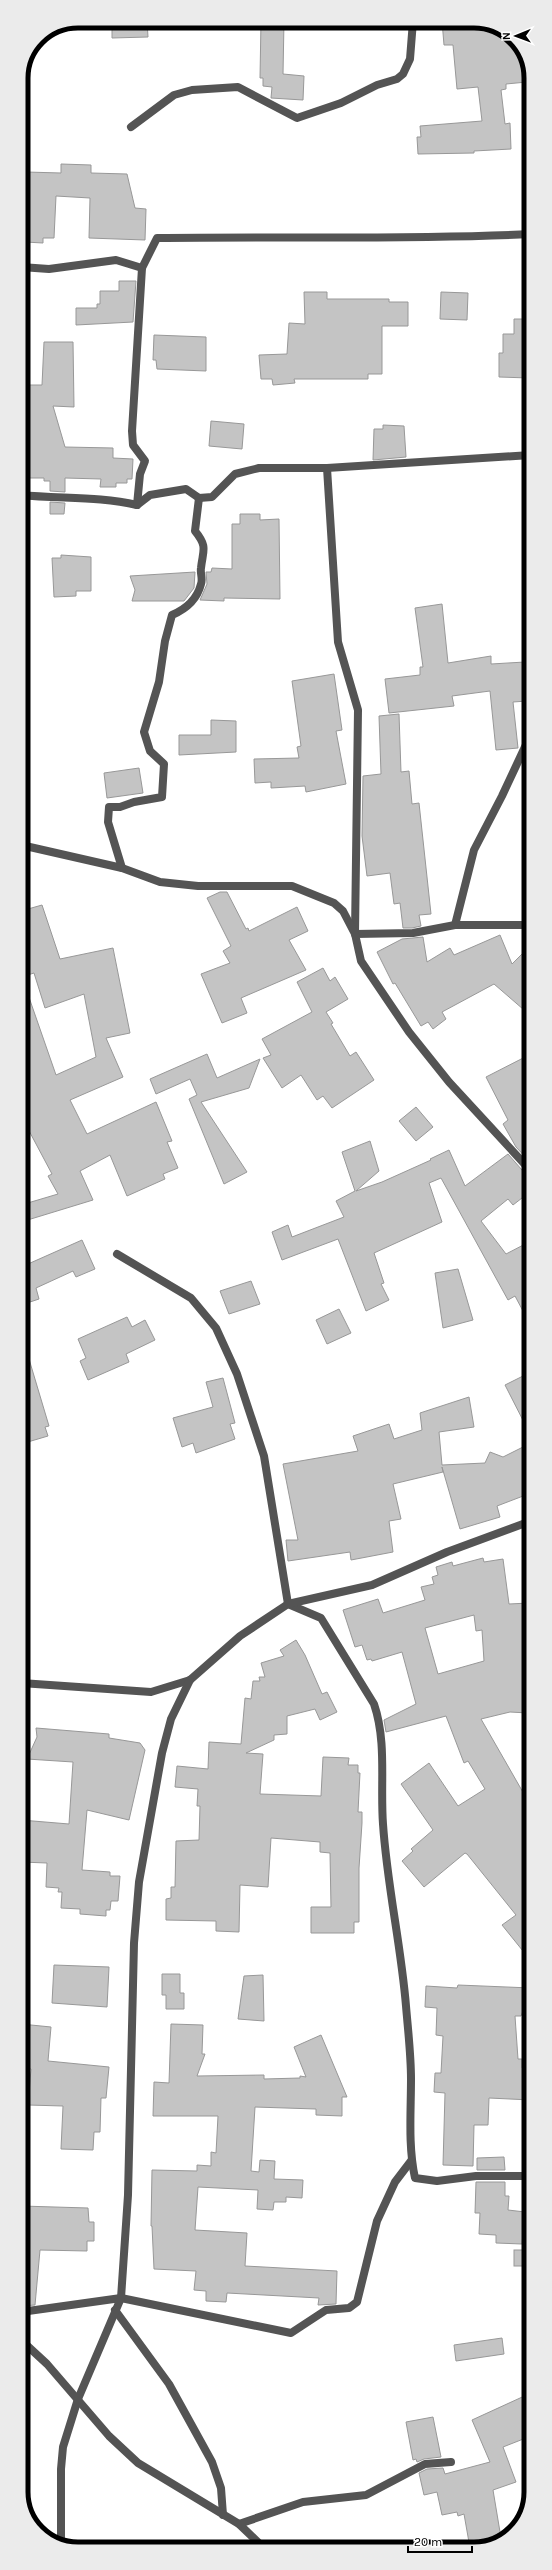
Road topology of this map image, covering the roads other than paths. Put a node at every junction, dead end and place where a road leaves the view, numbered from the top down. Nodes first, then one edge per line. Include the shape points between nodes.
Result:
1 (412, 28) edge
2 (131, 127) dead end
3 (524, 234) edge
4 (28, 268) edge
5 (142, 268) junction
6 (524, 455) edge
7 (327, 468) junction
8 (28, 496) edge
9 (199, 498) junction
10 (137, 505) junction
11 (524, 750) edge
12 (28, 847) edge
13 (122, 868) junction
14 (455, 925) junction
15 (524, 925) edge
16 (354, 934) junction
17 (524, 1163) edge
18 (117, 1254) dead end
19 (524, 1523) edge
20 (288, 1604) junction
21 (190, 1680) junction
22 (28, 1683) edge
23 (411, 2161) junction
24 (524, 2176) edge
25 (121, 2298) junction
26 (115, 2310) junction
27 (28, 2311) edge
28 (28, 2346) edge
29 (78, 2399) junction
30 (451, 2462) dead end
31 (223, 2515) junction
32 (239, 2524) junction
33 (61, 2539) edge
34 (258, 2542) edge

1 - 2 street via 410,59 403,74 341,103 297,118 238,87 192,90 174,95
3 - 5 street via 422,238 156,238
4 - 5 street via 49,269 116,260
5 - 10 street via 140,337 134,380 133,445 145,461 140,474
6 - 7 street
7 - 9 street via 272,467 248,470 235,474 212,497
7 - 16 street via 338,642 358,710 359,767
8 - 10 street via 68,499 110,498
9 - 10 street via 186,489 150,495
9 - 13 street via 195,532 204,542 202,583 188,608 172,615 159,682 144,732 150,752 164,764 162,797 120,807 109,807 112,842
11 - 14 street via 474,850
12 - 13 street
13 - 16 street via 160,882 180,885 292,886 334,903 343,911
14 - 15 street
14 - 16 street via 413,933
16 - 17 street via 361,961 409,1032 449,1082
18 - 20 street via 191,1298 216,1328 241,1386 264,1456
19 - 20 street via 447,1552 372,1585
20 - 21 street via 240,1636
20 - 23 street via 321,1618 374,1704 379,1719 383,1826 411,2076
21 - 22 street via 151,1692
21 - 25 street via 171,1719 162,1753 139,1882 134,1943 128,2195
23 - 24 street via 415,2178 437,2181 476,2176
23 - 25 street via 385,2200 373,2234 360,2293 352,2307 326,2310 291,2333
25 - 26 street
25 - 27 street
26 - 29 street
26 - 31 street via 169,2384 212,2462 221,2488
28 - 29 street
29 - 31 street via 109,2436 138,2463
29 - 33 street via 62,2454
30 - 32 street via 425,2464 366,2495 303,2502
31 - 32 street
32 - 34 street

